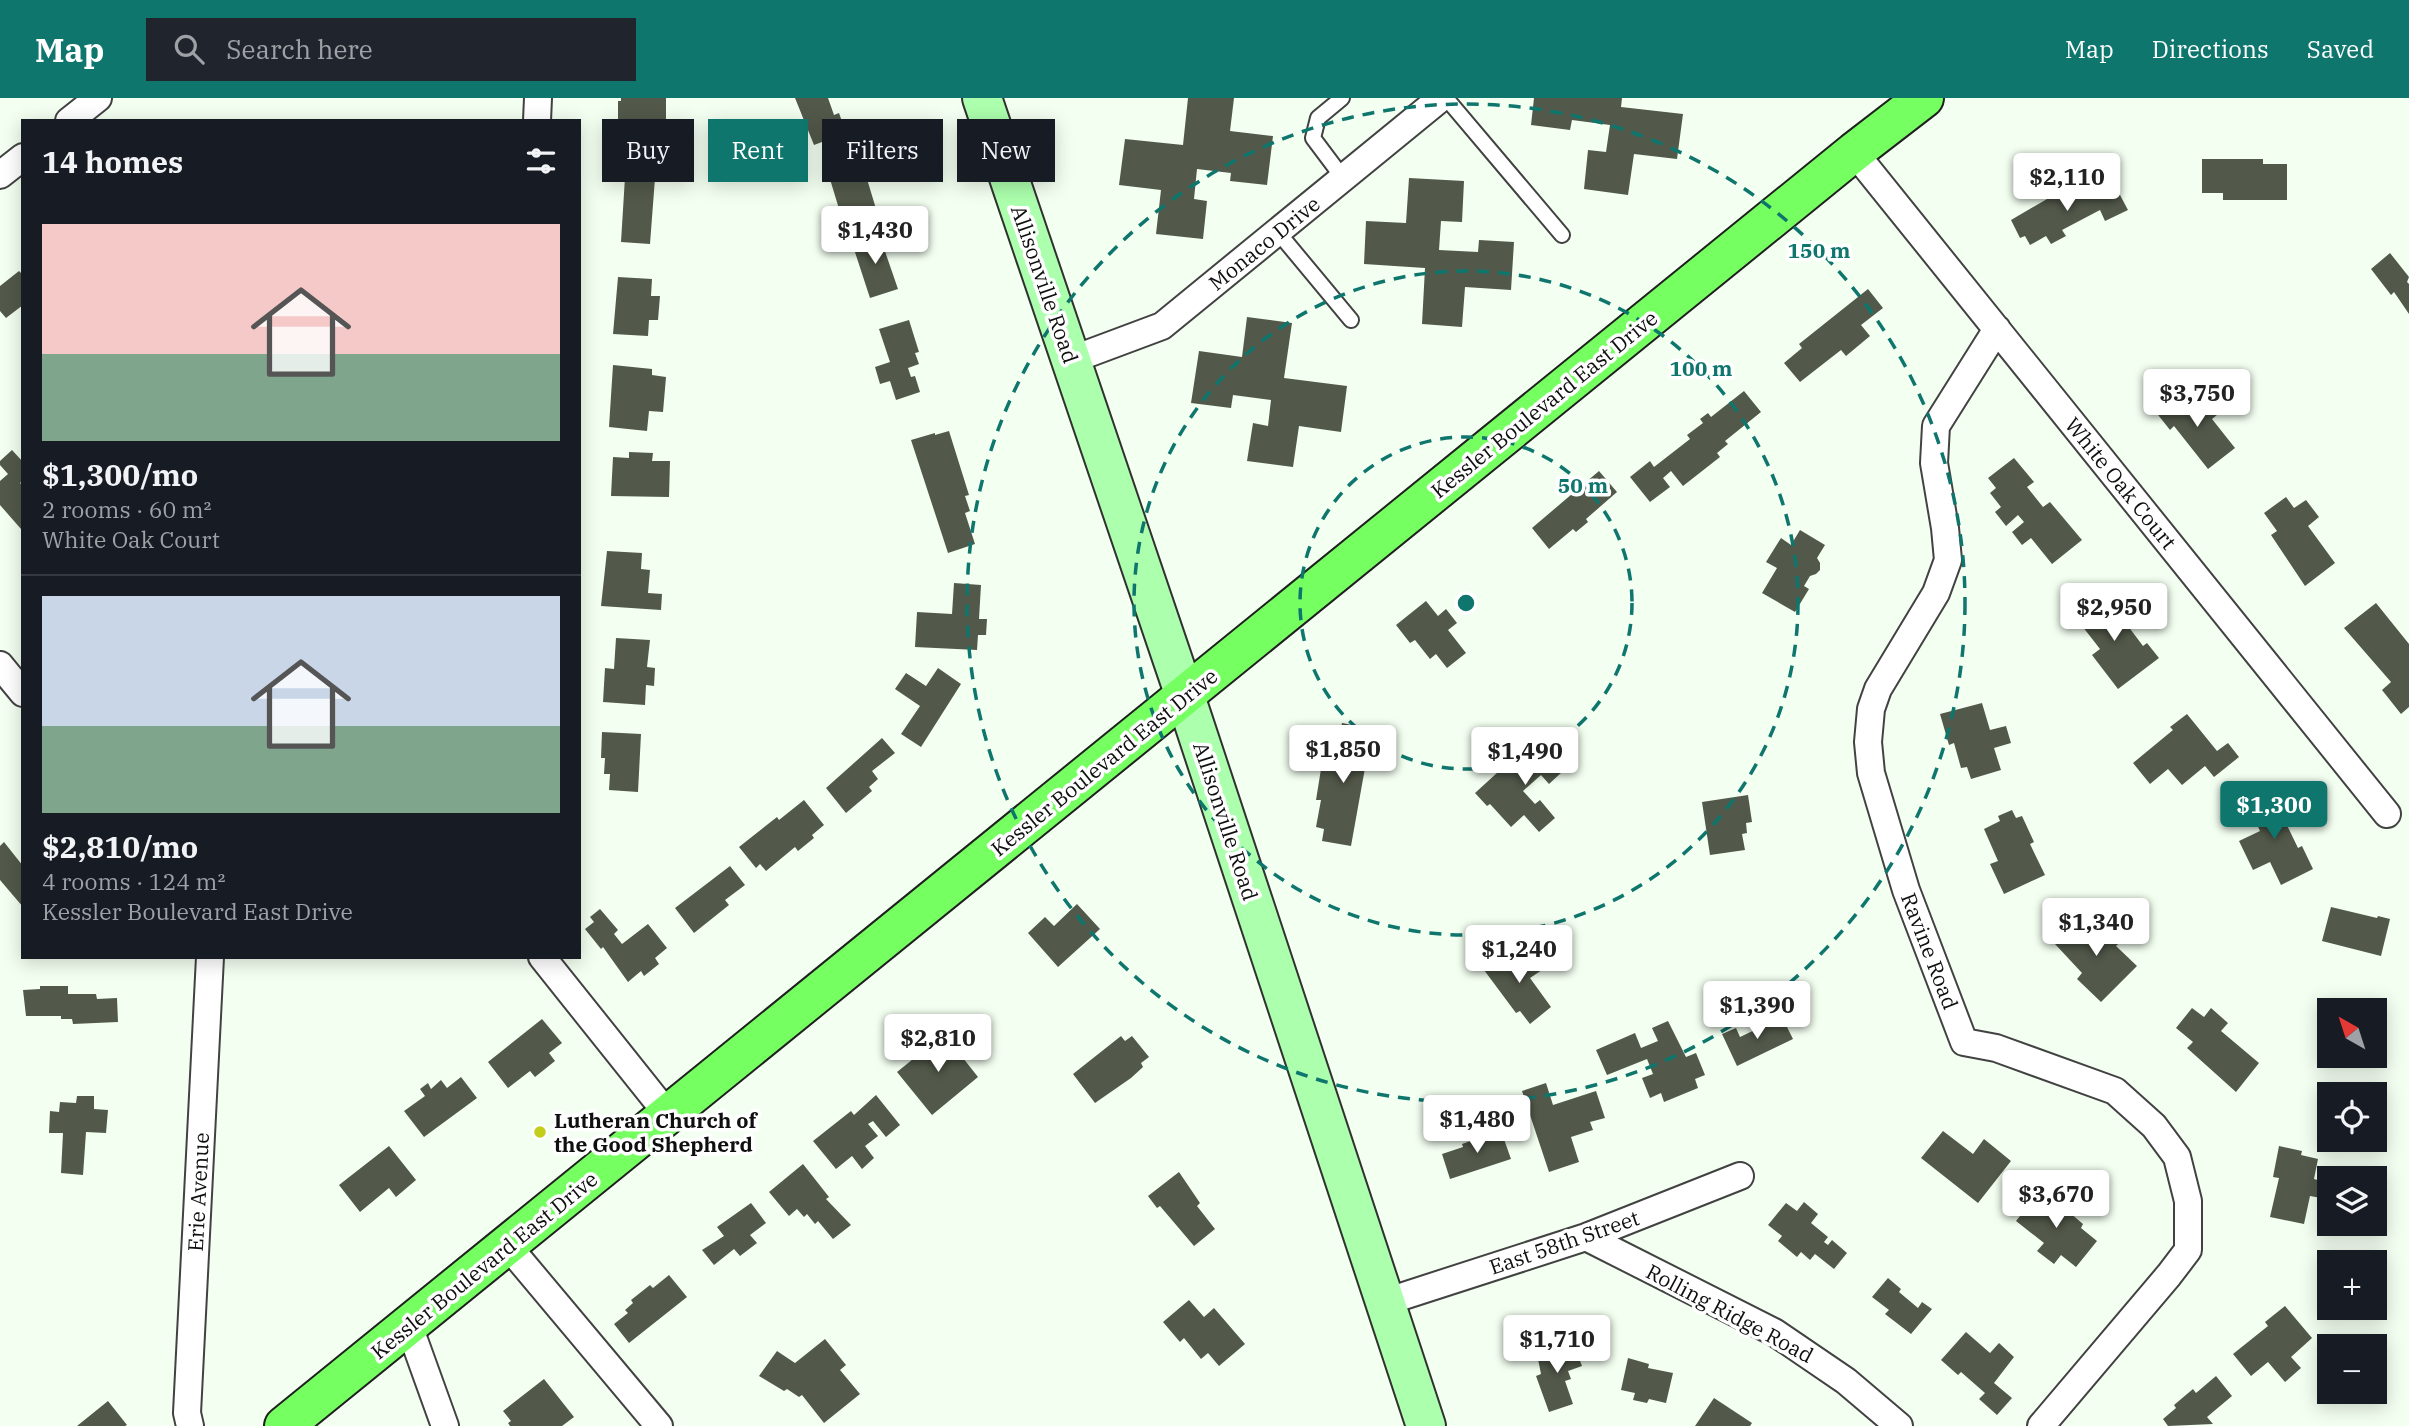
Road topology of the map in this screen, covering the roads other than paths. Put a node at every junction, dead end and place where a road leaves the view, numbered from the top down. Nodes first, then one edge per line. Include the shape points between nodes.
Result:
1 (98, 98) edge
2 (538, 98) edge
3 (982, 98) edge
4 (1342, 98) edge
5 (1444, 98) edge
6 (1924, 98) edge
7 (72, 119) edge
8 (537, 119) edge
9 (1854, 152) junction
10 (21, 159) edge
11 (0, 175) edge
12 (1343, 178) junction
13 (1278, 231) junction
14 (1562, 235) dead end
15 (1350, 320) dead end
16 (1997, 330) junction
17 (1071, 360) junction
18 (0, 665) edge
19 (21, 691) edge
20 (1185, 696) junction
21 (2387, 814) dead end
22 (210, 959) edge
23 (544, 959) edge
24 (669, 1116) junction
25 (1740, 1176) dead end
26 (1586, 1237) junction
27 (508, 1246) junction
28 (1385, 1302) junction
29 (409, 1326) junction
30 (190, 1426) edge
31 (284, 1426) edge
32 (445, 1426) edge
33 (659, 1426) edge
34 (1426, 1426) edge
35 (1899, 1426) edge
36 (2041, 1426) edge

1 - 7 street
2 - 8 street
3 - 17 main road, Allisonville Road
4 - 12 lane via 1318,118 1313,138
5 - 12 street, Monaco Drive
5 - 14 lane
6 - 9 main road, Kessler Boulevard East Drive
9 - 16 street, White Oak Court
9 - 20 main road, Kessler Boulevard East Drive
10 - 11 street
12 - 13 street, Monaco Drive
13 - 15 lane
13 - 17 street, Monaco Drive via 1162,326
16 - 21 street, White Oak Court
16 - 36 street, Ravine Road via 1937,426 1934,463 1948,560 1936,593 1878,689 1869,731 1871,773 1906,890 1964,1042 1996,1048 2115,1091 2154,1126 2177,1157 2188,1201 2188,1250
17 - 20 main road, Allisonville Road
18 - 19 street
20 - 24 main road, Kessler Boulevard East Drive
20 - 28 main road, Allisonville Road
22 - 30 street, Erie Avenue via 187,1413
23 - 24 street
24 - 27 main road, Kessler Boulevard East Drive
25 - 26 street, East 58th Street
26 - 28 street, East 58th Street
26 - 35 street, Rolling Ridge Road via 1774,1332 1846,1381
27 - 29 main road, Kessler Boulevard East Drive
27 - 33 street
28 - 34 main road, Allisonville Road
29 - 31 main road, Kessler Boulevard East Drive
29 - 32 street

